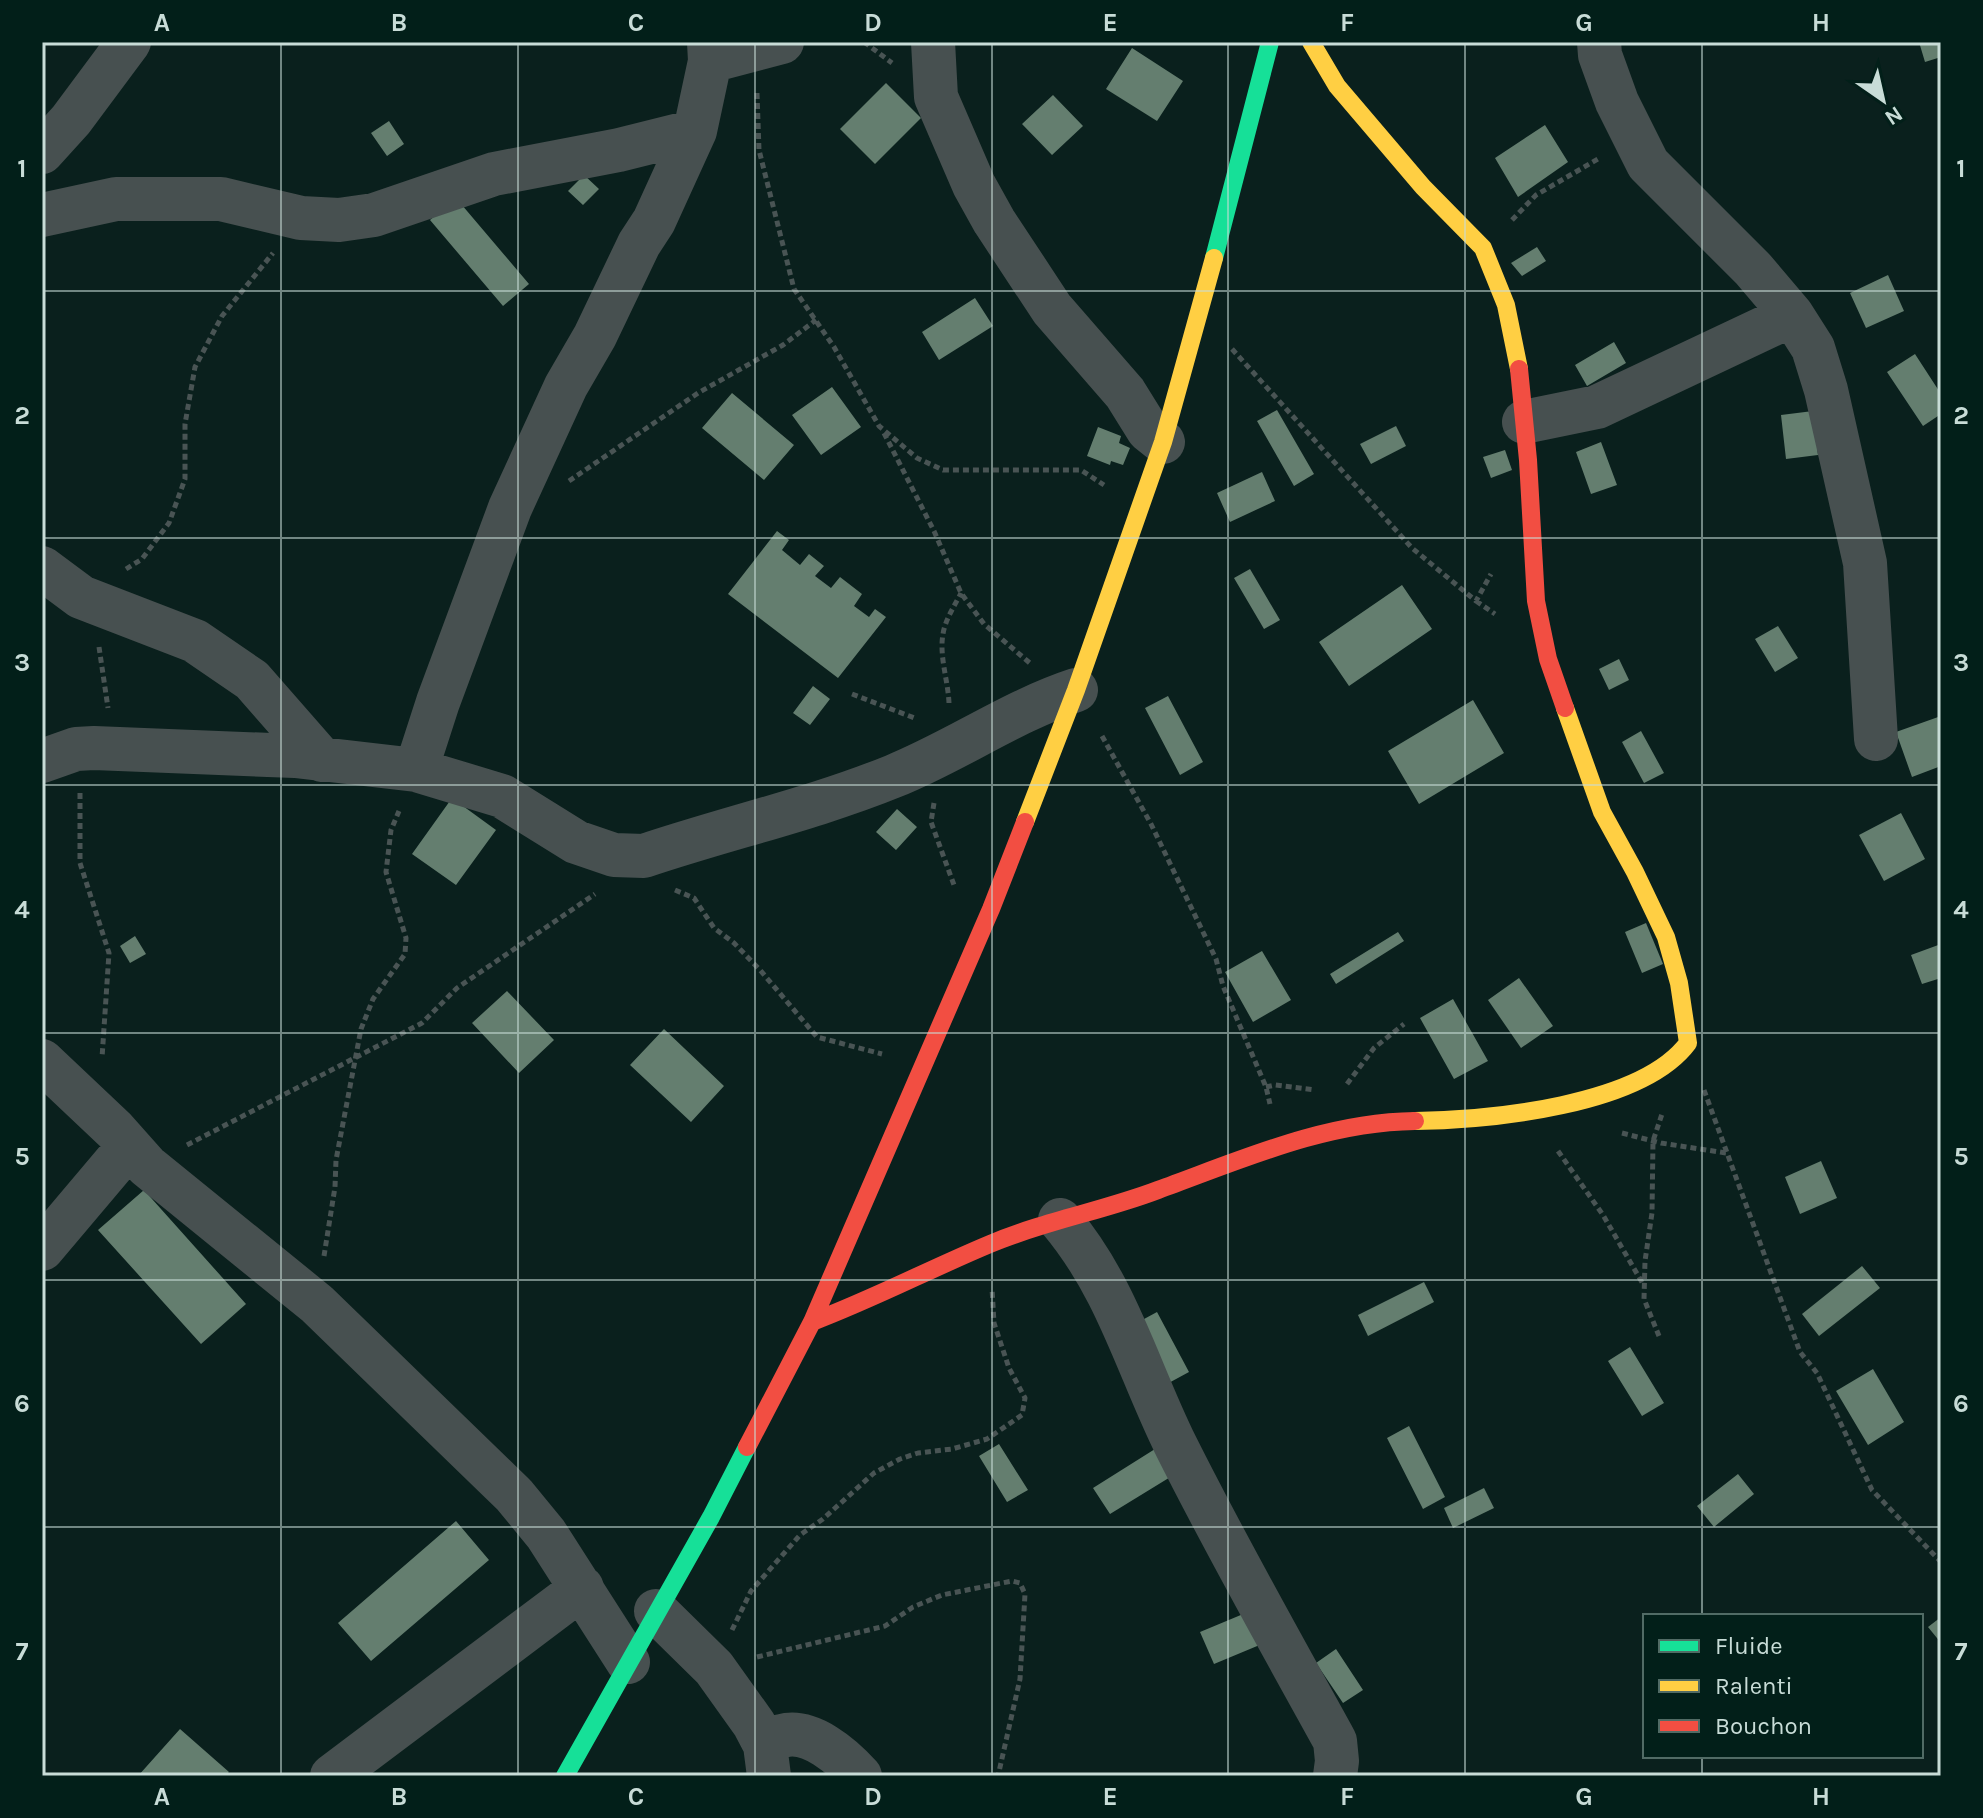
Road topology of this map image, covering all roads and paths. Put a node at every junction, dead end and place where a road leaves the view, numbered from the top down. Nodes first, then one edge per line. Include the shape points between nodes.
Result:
1 (129, 42) edge
2 (933, 42) edge
3 (1270, 42) edge
4 (1311, 42) edge
5 (1599, 42) edge
6 (771, 45) edge
7 (710, 51) edge
8 (695, 131) junction
9 (1634, 140) junction
10 (42, 152) edge
11 (42, 215) edge
12 (301, 218) junction
13 (1483, 248) junction
14 (1199, 313) junction
15 (1792, 315) junction
16 (816, 320) junction
17 (1524, 422) junction
18 (879, 426) junction
19 (1163, 442) junction
20 (1109, 489) dead end
21 (510, 508) junction
22 (42, 568) edge
23 (1493, 570) dead end
24 (81, 597) junction
25 (1035, 667) dead end
26 (1076, 690) junction
27 (1876, 739) dead end
28 (77, 753) edge
29 (322, 760) junction
30 (416, 770) junction
31 (663, 887) dead end
32 (599, 891) dead end
33 (1688, 1043) junction
34 (355, 1059) junction
35 (1676, 1059) junction
36 (42, 1061) edge
37 (925, 1065) junction
38 (1266, 1087) junction
39 (1329, 1091) dead end
40 (1536, 1112) junction
41 (99, 1115) junction
42 (1619, 1132) dead end
43 (1653, 1141) junction
44 (1262, 1151) junction
45 (1727, 1153) junction
46 (138, 1156) junction
47 (1060, 1220) junction
48 (992, 1243) junction
49 (42, 1249) edge
50 (1645, 1286) junction
51 (317, 1304) junction
52 (812, 1322) junction
53 (1659, 1336) dead end
54 (1941, 1562) edge
55 (582, 1588) junction
56 (656, 1611) junction
57 (628, 1662) junction
58 (714, 1668) junction
59 (767, 1761) edge
60 (332, 1776) edge
61 (565, 1776) edge
62 (860, 1776) edge
63 (998, 1776) edge
64 (1335, 1776) edge

1 - 10 street
2 - 19 street via 936,97 994,221 1052,309
3 - 14 street
4 - 13 street via 1337,86
5 - 9 street
6 - 7 street
6 - 16 path via 756,119 759,150 794,289
7 - 8 street
8 - 12 street via 494,174 374,215
8 - 21 street
9 - 13 path via 1536,195
9 - 15 street via 1648,164
11 - 12 street via 116,199 221,199
12 - 24 path via 222,316 195,367 185,424 185,479 169,523 142,559
13 - 17 street via 1506,305
14 - 19 street
14 - 23 path via 1412,548 1476,601
15 - 17 street via 1597,407
15 - 27 street via 1813,348 1826,390 1865,563
16 - 18 path
16 - 21 path via 698,393 580,476
17 - 33 street via 1536,601 1548,659 1602,812 1666,937
18 - 20 path via 917,458 943,470 1081,470
18 - 25 path via 961,593 984,624
19 - 26 street
21 - 30 street
22 - 24 street
24 - 28 path via 97,638 106,687
24 - 29 street via 195,641 252,680
26 - 30 street via 1043,701 940,757 835,800 644,856 614,855 576,842 502,796
26 - 37 street
26 - 38 path via 1183,889
28 - 29 street
28 - 41 path via 80,863 109,953
29 - 30 street
30 - 34 path via 391,830 386,872 406,938 405,954 373,999
31 - 37 path via 694,898 714,928 760,970 817,1037
32 - 34 path via 457,988 422,1023
33 - 35 street
33 - 45 path
34 - 46 path
34 - 51 path
35 - 40 street via 1622,1087
35 - 43 path
36 - 41 street
37 - 52 street
38 - 39 path
38 - 44 path via 1270,1110
40 - 44 street via 1386,1121 1315,1134
40 - 50 path
41 - 46 street
42 - 43 path
43 - 45 path
43 - 50 path
44 - 47 street via 1110,1208
45 - 54 path via 1800,1352 1817,1373 1850,1448 1872,1490
46 - 49 street
46 - 51 street
47 - 48 street
47 - 64 street via 1101,1276 1180,1454 1335,1741
48 - 52 street
48 - 58 path via 994,1323 1025,1398 1022,1415 987,1439 900,1459 856,1487 800,1535 751,1591
50 - 53 path via 1644,1299
51 - 55 street via 514,1495
52 - 56 street
55 - 57 street
55 - 60 street
56 - 57 street
56 - 58 street
57 - 61 street
58 - 59 street via 754,1724
58 - 63 path via 885,1626 942,1595 1020,1583 1025,1594 1020,1679
59 - 62 street via 782,1736 802,1735 826,1747

